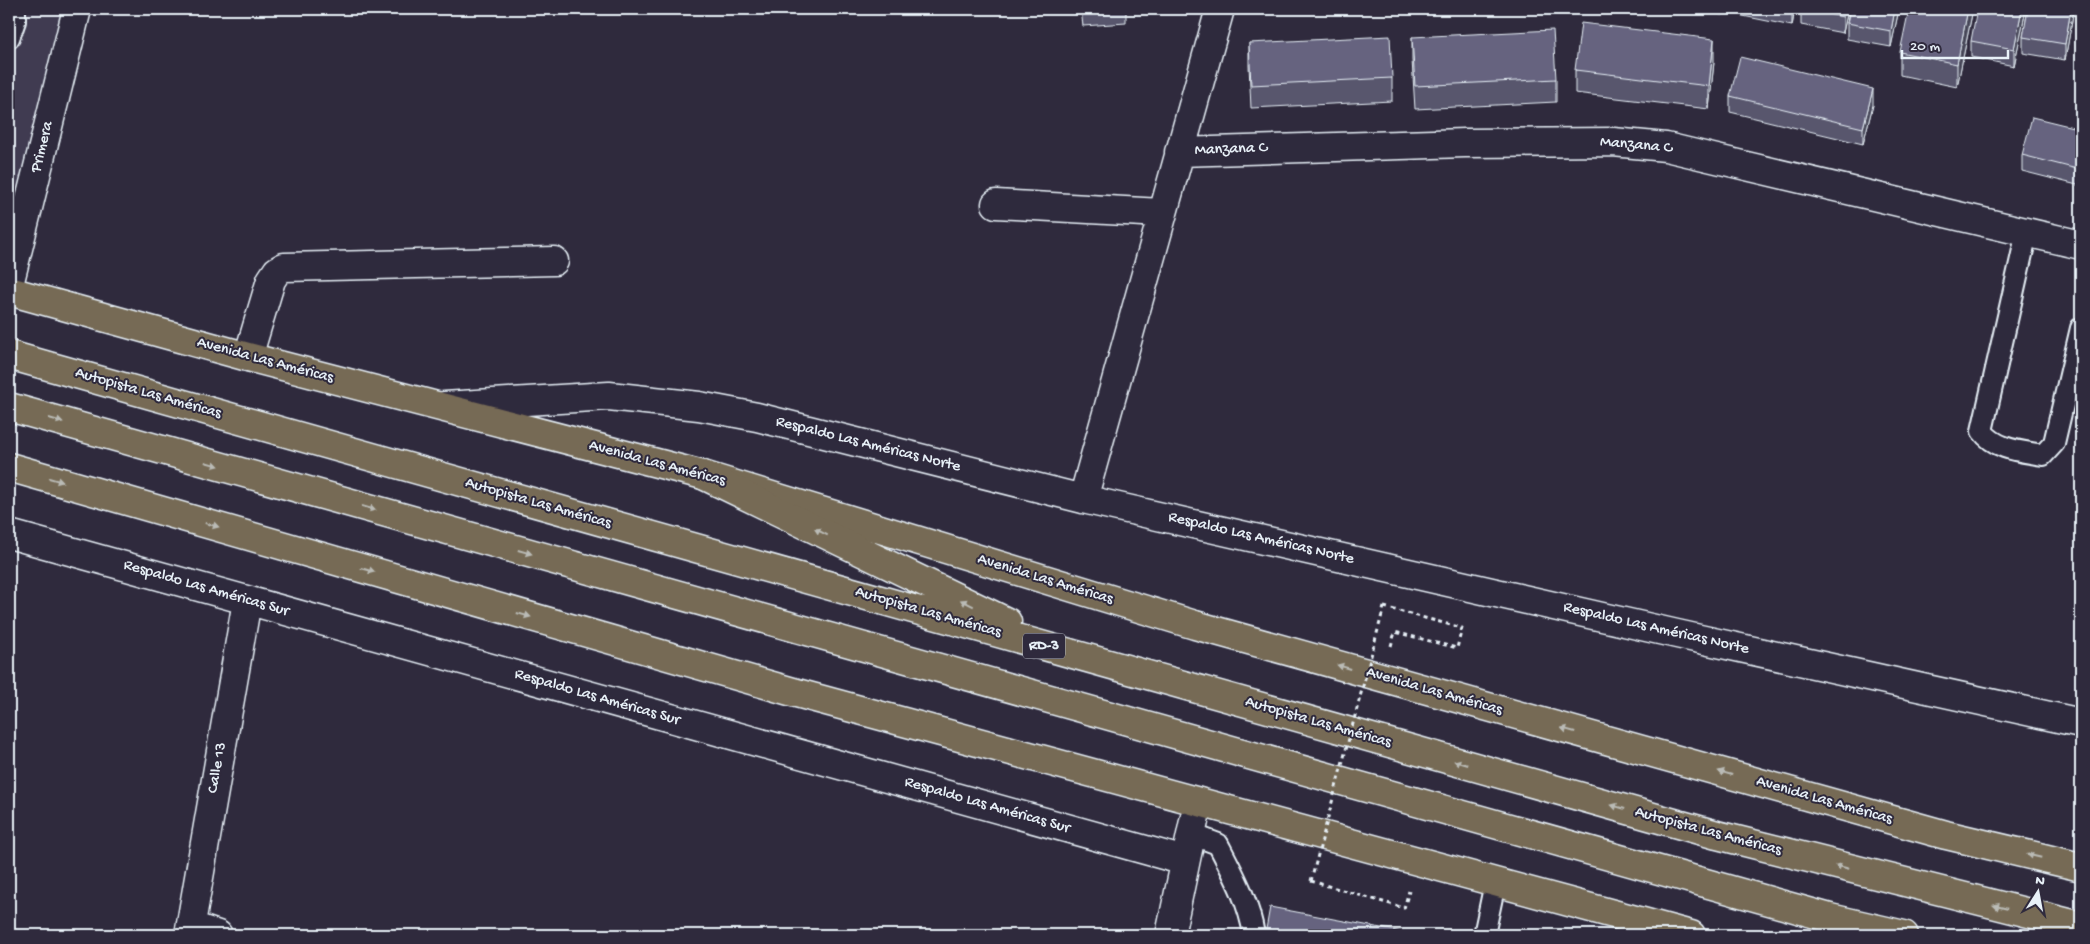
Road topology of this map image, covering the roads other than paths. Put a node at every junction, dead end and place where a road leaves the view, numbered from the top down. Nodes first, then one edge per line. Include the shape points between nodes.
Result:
1 (15, 9) edge
2 (77, 9) edge
3 (1220, 9) edge
4 (9, 38) edge
5 (1179, 152) junction
6 (996, 204) dead end
7 (1162, 213) junction
8 (2027, 232) junction
9 (2081, 245) edge
10 (554, 261) dead end
11 (9, 285) edge
12 (9, 291) edge
13 (2081, 328) edge
14 (9, 355) edge
15 (248, 357) junction
16 (9, 407) edge
17 (438, 407) junction
18 (9, 467) edge
19 (703, 476) junction
20 (1083, 499) junction
21 (9, 534) edge
22 (247, 600) junction
23 (1074, 654) junction
24 (2081, 723) edge
25 (1198, 802) junction
26 (1191, 834) junction
27 (1185, 861) junction
28 (2081, 867) edge
29 (1495, 883) junction
30 (2081, 926) edge
31 (190, 931) edge
32 (218, 935) edge
33 (1170, 935) edge
34 (1254, 935) edge
35 (1484, 935) edge
36 (1691, 935) edge
37 (1904, 935) edge

1 - 4 lane
2 - 11 street, Primera
3 - 5 street
5 - 7 street
5 - 8 street, Manzana C via 1465,143 1637,143 1666,147
6 - 7 street
7 - 20 street
8 - 9 street, Manzana C
8 - 13 lane via 1982,431 1989,441 2043,455 2054,443
10 - 15 street via 284,267 276,271 271,280
12 - 15 main road, Avenida Las Américas
14 - 23 main road, Autopista Las Américas / RD-3
15 - 17 main road, Avenida Las Américas
16 -> 37 main road via 1830,918
17 - 19 main road, Avenida Las Américas
17 - 20 street, Respaldo Las Américas Norte via 609,396 699,406 757,417
18 -> 25 main road via 793,692
23 -> 19 main road
28 -> 19 main road, Avenida Las Américas via 1946,835 1204,628
20 - 24 street, Respaldo Las Américas Norte via 1686,637
21 - 22 street, Respaldo Las Américas Sur
22 - 27 street, Respaldo Las Américas Sur
22 - 31 street, Calle 13
30 -> 23 main road, Autopista Las Américas / RD-3 via 1716,835
25 - 26 street
25 - 29 main road
26 - 27 street
26 - 34 lane via 1218,844 1251,917
27 - 33 street
29 - 35 lane
29 - 36 main road
31 - 32 street

